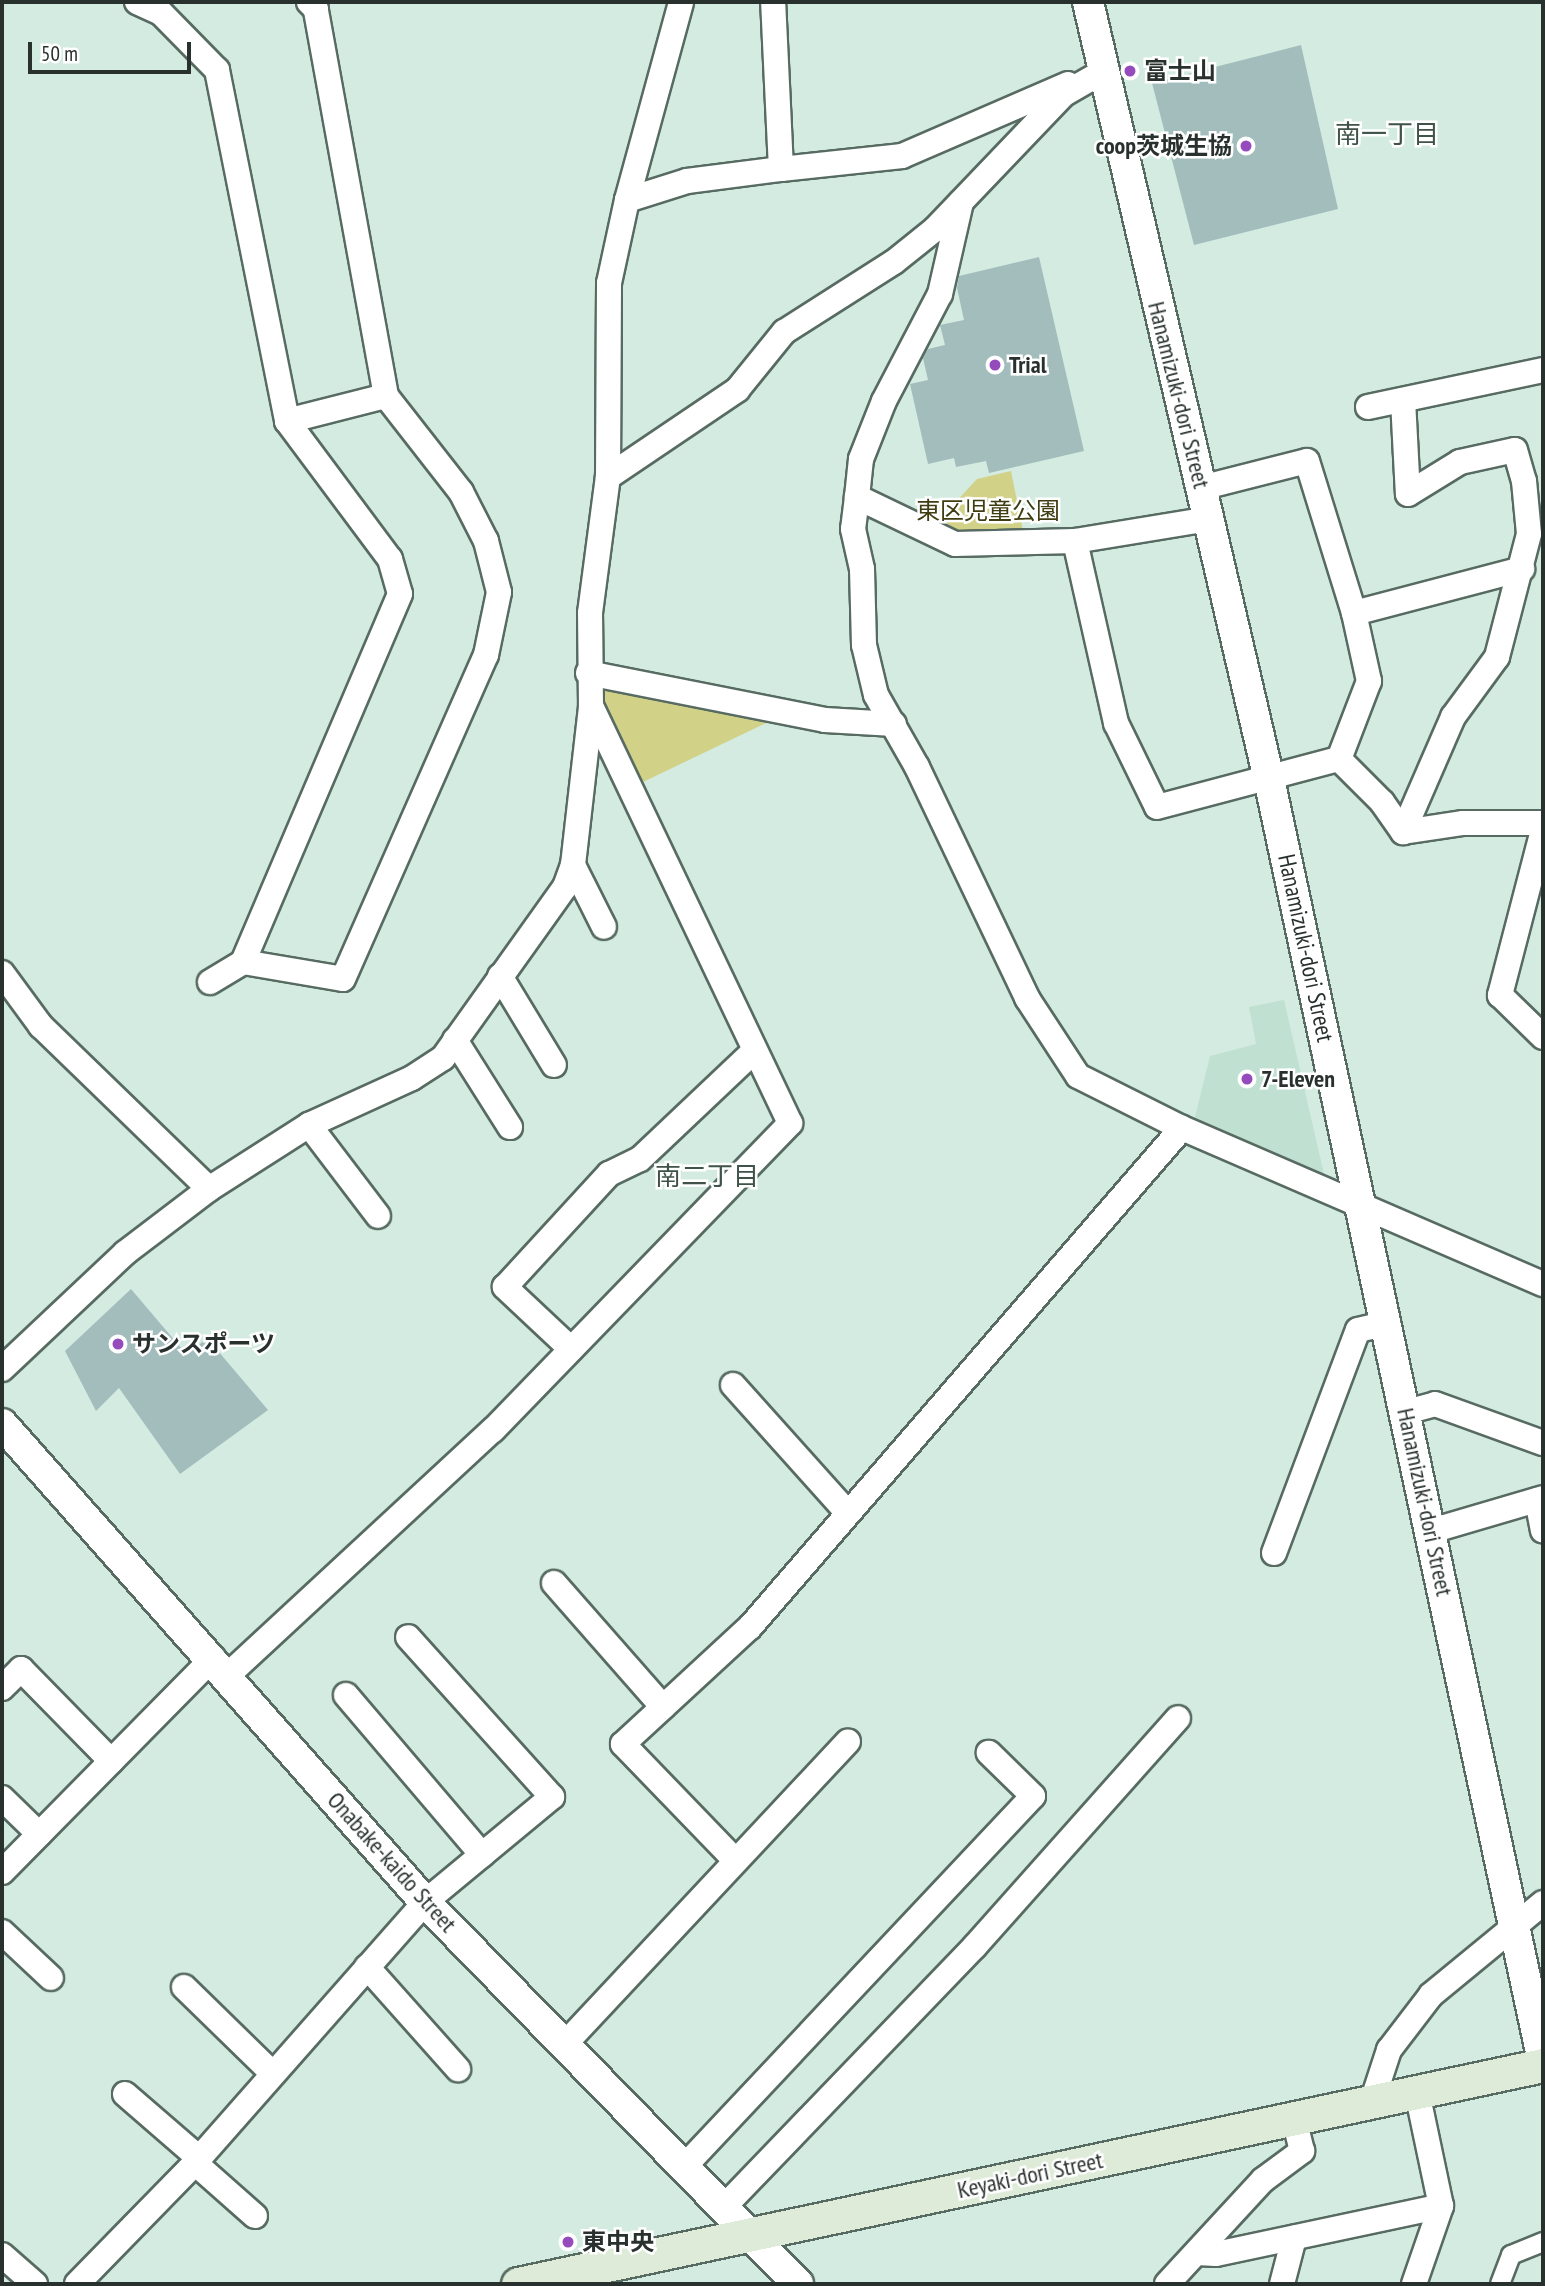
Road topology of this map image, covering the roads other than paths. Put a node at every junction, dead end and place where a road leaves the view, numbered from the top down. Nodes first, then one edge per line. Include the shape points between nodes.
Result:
1 (137, 2) edge
2 (309, 2) edge
3 (681, 2) edge
4 (773, 2) edge
5 (1088, 2) edge
6 (160, 8) edge
7 (1104, 71) junction
8 (781, 169) junction
9 (626, 200) junction
10 (961, 202) junction
11 (1543, 370) edge
12 (386, 397) junction
13 (1403, 400) junction
14 (1368, 407) dead end
15 (287, 421) junction
16 (608, 477) junction
17 (1534, 478) edge
18 (1201, 488) junction
19 (857, 497) junction
20 (1209, 519) junction
21 (1075, 541) junction
22 (1522, 569) junction
23 (1354, 613) junction
24 (588, 673) junction
25 (591, 706) junction
26 (894, 724) junction
27 (1339, 759) junction
28 (1269, 779) junction
29 (1543, 823) edge
30 (1543, 830) edge
31 (1403, 832) junction
32 (573, 865) junction
33 (604, 927) dead end
34 (243, 962) junction
35 (2, 973) edge
36 (500, 976) junction
37 (210, 982) dead end
38 (1543, 1037) edge
39 (456, 1040) junction
40 (753, 1052) junction
41 (554, 1065) dead end
42 (309, 1125) junction
43 (510, 1127) dead end
44 (1182, 1128) junction
45 (209, 1189) junction
46 (1363, 1206) junction
47 (378, 1216) dead end
48 (1543, 1284) edge
49 (1388, 1324) junction
50 (571, 1349) junction
51 (2, 1369) edge
52 (733, 1385) dead end
53 (1406, 1412) junction
54 (2, 1424) edge
55 (1543, 1443) edge
56 (1540, 1499) edge
57 (848, 1513) junction
58 (1543, 1530) edge
59 (1432, 1531) junction
60 (1274, 1553) dead end
61 (554, 1583) dead end
62 (408, 1637) dead end
63 (221, 1666) junction
64 (2, 1688) edge
65 (346, 1695) dead end
66 (663, 1707) junction
67 (1178, 1718) dead end
68 (848, 1741) dead end
69 (989, 1753) dead end
70 (111, 1761) junction
71 (2, 1798) edge
72 (39, 1834) junction
73 (481, 1855) junction
74 (734, 1859) junction
75 (2, 1872) edge
76 (425, 1902) junction
77 (1543, 1903) edge
78 (1515, 1926) junction
79 (2, 1932) edge
80 (367, 1967) junction
81 (51, 1978) dead end
82 (184, 1987) dead end
83 (563, 2046) junction
84 (1543, 2063) edge
85 (458, 2069) dead end
86 (273, 2074) junction
87 (1417, 2092) junction
88 (125, 2094) dead end
89 (1372, 2102) junction
90 (1294, 2119) junction
91 (197, 2160) junction
92 (682, 2169) junction
93 (1441, 2206) junction
94 (722, 2209) junction
95 (255, 2216) dead end
96 (749, 2235) junction
97 (1294, 2238) junction
98 (1543, 2242) edge
99 (1197, 2253) junction
100 (2, 2255) edge
101 (613, 2274) edge
102 (1503, 2276) edge
103 (35, 2284) edge
104 (78, 2284) edge
105 (518, 2284) edge
106 (798, 2284) edge
107 (1167, 2284) edge
108 (1282, 2284) edge
109 (1414, 2284) edge

1 - 6 street
2 - 12 street via 316,9
3 - 9 street
4 - 8 street
5 - 7 street, Hanamizuki-dori Street
6 - 15 street via 217,70
7 - 8 street via 1019,102 902,156
7 - 10 street via 1064,94 1013,142
7 - 18 street, Hanamizuki-dori Street
8 - 9 street via 687,181
9 - 16 street via 609,283
10 - 16 street via 894,262 784,332 737,390
10 - 19 street via 940,295 884,401 861,459
11 - 13 street
12 - 15 street
12 - 34 street via 461,492 486,541 499,592 486,655 343,979
13 - 14 street
13 - 17 street via 1408,494 1460,462 1515,450
15 - 34 street via 390,559 400,594
16 - 24 street via 590,613
17 - 22 street
18 - 20 street, Hanamizuki-dori Street
18 - 23 street via 1307,461
19 - 21 street via 955,544
19 - 26 street via 853,529 862,569 864,645 876,695
20 - 21 street
20 - 28 street, Hanamizuki-dori Street
21 - 28 street via 1116,723 1157,807
22 - 23 street
22 - 31 street via 1497,657 1453,718
23 - 27 street via 1369,681
24 - 25 street
24 - 26 street via 825,720
25 - 32 street
25 - 40 street
26 - 44 street via 1027,998 1060,1055 1078,1076
27 - 28 street
27 - 31 street
28 - 46 street, Hanamizuki-dori Street
29 - 31 street via 1463,824
30 - 38 street via 1500,995
32 - 33 street
32 - 36 street via 565,887
34 - 37 street
35 - 45 street via 41,1027
36 - 39 street
36 - 41 street
39 - 42 street via 443,1058 412,1078
39 - 43 street
40 - 50 street via 789,1123
40 - 50 street via 640,1159 609,1174 505,1287
42 - 45 street
42 - 47 street
44 - 46 street
44 - 57 street
45 - 51 street via 125,1253
46 - 48 street
46 - 49 street, Hanamizuki-dori Street
49 - 53 street, Hanamizuki-dori Street
49 - 60 street via 1358,1330
50 - 63 street via 425,1496
52 - 57 street
53 - 55 street via 1435,1404
53 - 59 street, Hanamizuki-dori Street
54 - 63 street, Onabake-kaido Street
56 - 58 street
56 - 59 street
57 - 66 street via 750,1627
59 - 78 street, Hanamizuki-dori Street
61 - 66 street
62 - 73 street via 552,1797
63 - 70 street
63 - 76 street, Onabake-kaido Street
64 - 70 street via 21,1670
65 - 73 street
66 - 74 street via 622,1744
67 - 94 street via 975,1946
68 - 74 street
69 - 92 street via 1033,1796
70 - 72 street
71 - 72 street
72 - 75 street
73 - 76 street
74 - 83 street
76 - 80 street
76 - 83 street, Onabake-kaido Street
77 - 78 street
78 - 84 street, Hanamizuki-dori Street
78 - 89 street via 1431,1995 1390,2050
79 - 81 street
80 - 85 street
80 - 86 street
82 - 86 street
83 - 92 street, Onabake-kaido Street
84 - 87 main road, Keyaki-dori Street
86 - 91 street
87 - 89 main road, Keyaki-dori Street
87 - 93 street
88 - 91 street
89 - 90 main road, Keyaki-dori Street
90 - 96 main road, Keyaki-dori Street
90 - 99 street via 1302,2151 1263,2180
91 - 95 street
91 - 104 street
92 - 94 street, Onabake-kaido Street
93 - 97 street
93 - 109 street
94 - 96 street, Onabake-kaido Street
96 - 101 main road, Keyaki-dori Street
96 - 106 street, Onabake-kaido Street
97 - 99 street via 1216,2254
97 - 108 street
98 - 102 street via 1522,2248
99 - 107 street
100 - 103 street
101 - 105 main road, Keyaki-dori Street

